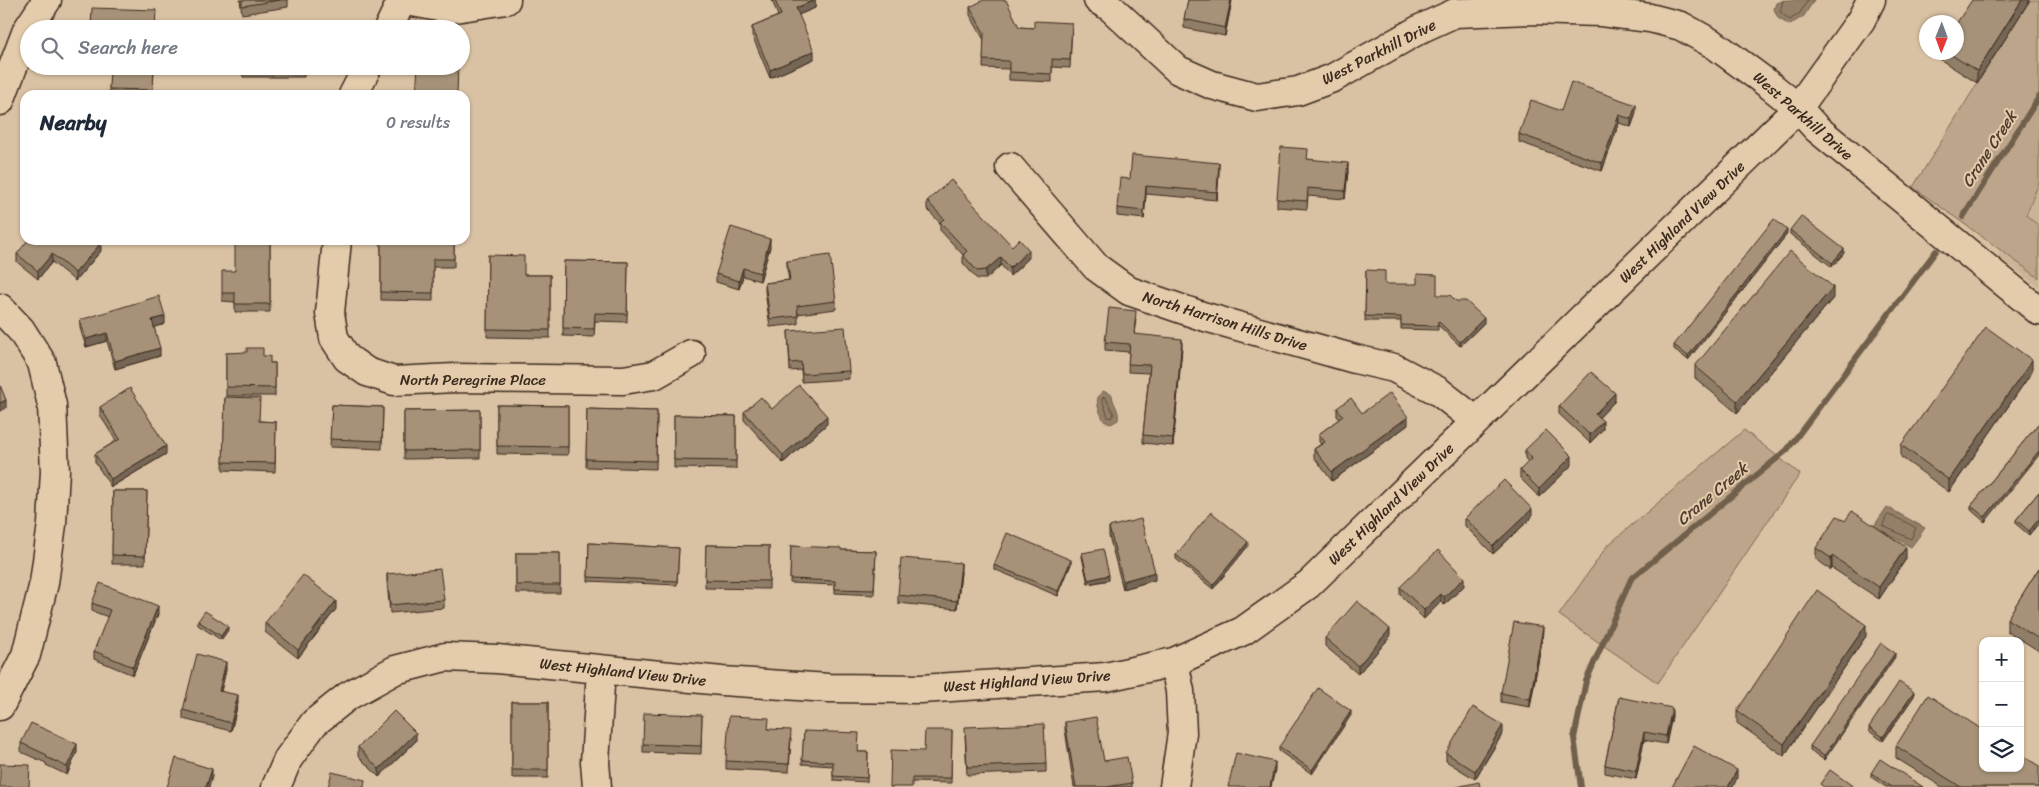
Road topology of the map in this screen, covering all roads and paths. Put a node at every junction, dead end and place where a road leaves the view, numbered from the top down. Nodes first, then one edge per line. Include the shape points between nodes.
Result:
1 (47, 0) edge
2 (402, 0) edge
3 (506, 0) edge
4 (1098, 0) edge
5 (1870, 0) edge
6 (34, 20) edge
7 (392, 20) edge
8 (20, 48) edge
9 (363, 75) edge
10 (356, 90) edge
11 (0, 101) edge
12 (1798, 108) junction
13 (1010, 167) dead end
14 (337, 245) edge
15 (0, 308) edge
16 (2039, 311) edge
17 (691, 354) dead end
18 (1476, 421) junction
19 (1174, 662) junction
20 (601, 670) junction
21 (0, 706) edge
22 (276, 787) edge
23 (597, 787) edge
24 (1174, 787) edge

1 - 6 street
2 - 3 street via 450,9
2 - 7 street
4 - 12 street, West Parkhill Drive via 1178,70 1212,85 1257,97 1298,90 1334,78 1455,13 1529,10 1601,12 1650,18 1681,26 1715,45
5 - 12 street, West Highland View Drive via 1861,20
8 - 11 street
9 - 10 street
12 - 16 street, West Parkhill Drive via 1816,128
12 - 18 street, West Highland View Drive
13 - 18 street, North Harrison Hills Drive via 1096,267 1129,291 1202,316 1394,368 1438,392
14 - 17 street, North Peregrine Place via 330,313 334,338 347,358 367,372 394,381 455,378 623,380 654,375
15 - 21 street via 21,330 42,363 52,405 55,470 44,583 26,655
18 - 19 street, West Highland View Drive via 1309,584 1242,631
19 - 20 street, West Highland View Drive via 1106,677 922,689 829,688
19 - 24 street via 1180,690 1182,733
20 - 22 street, West Highland View Drive via 497,659 446,658 395,670 348,696 314,723 288,759
20 - 23 street via 595,762

